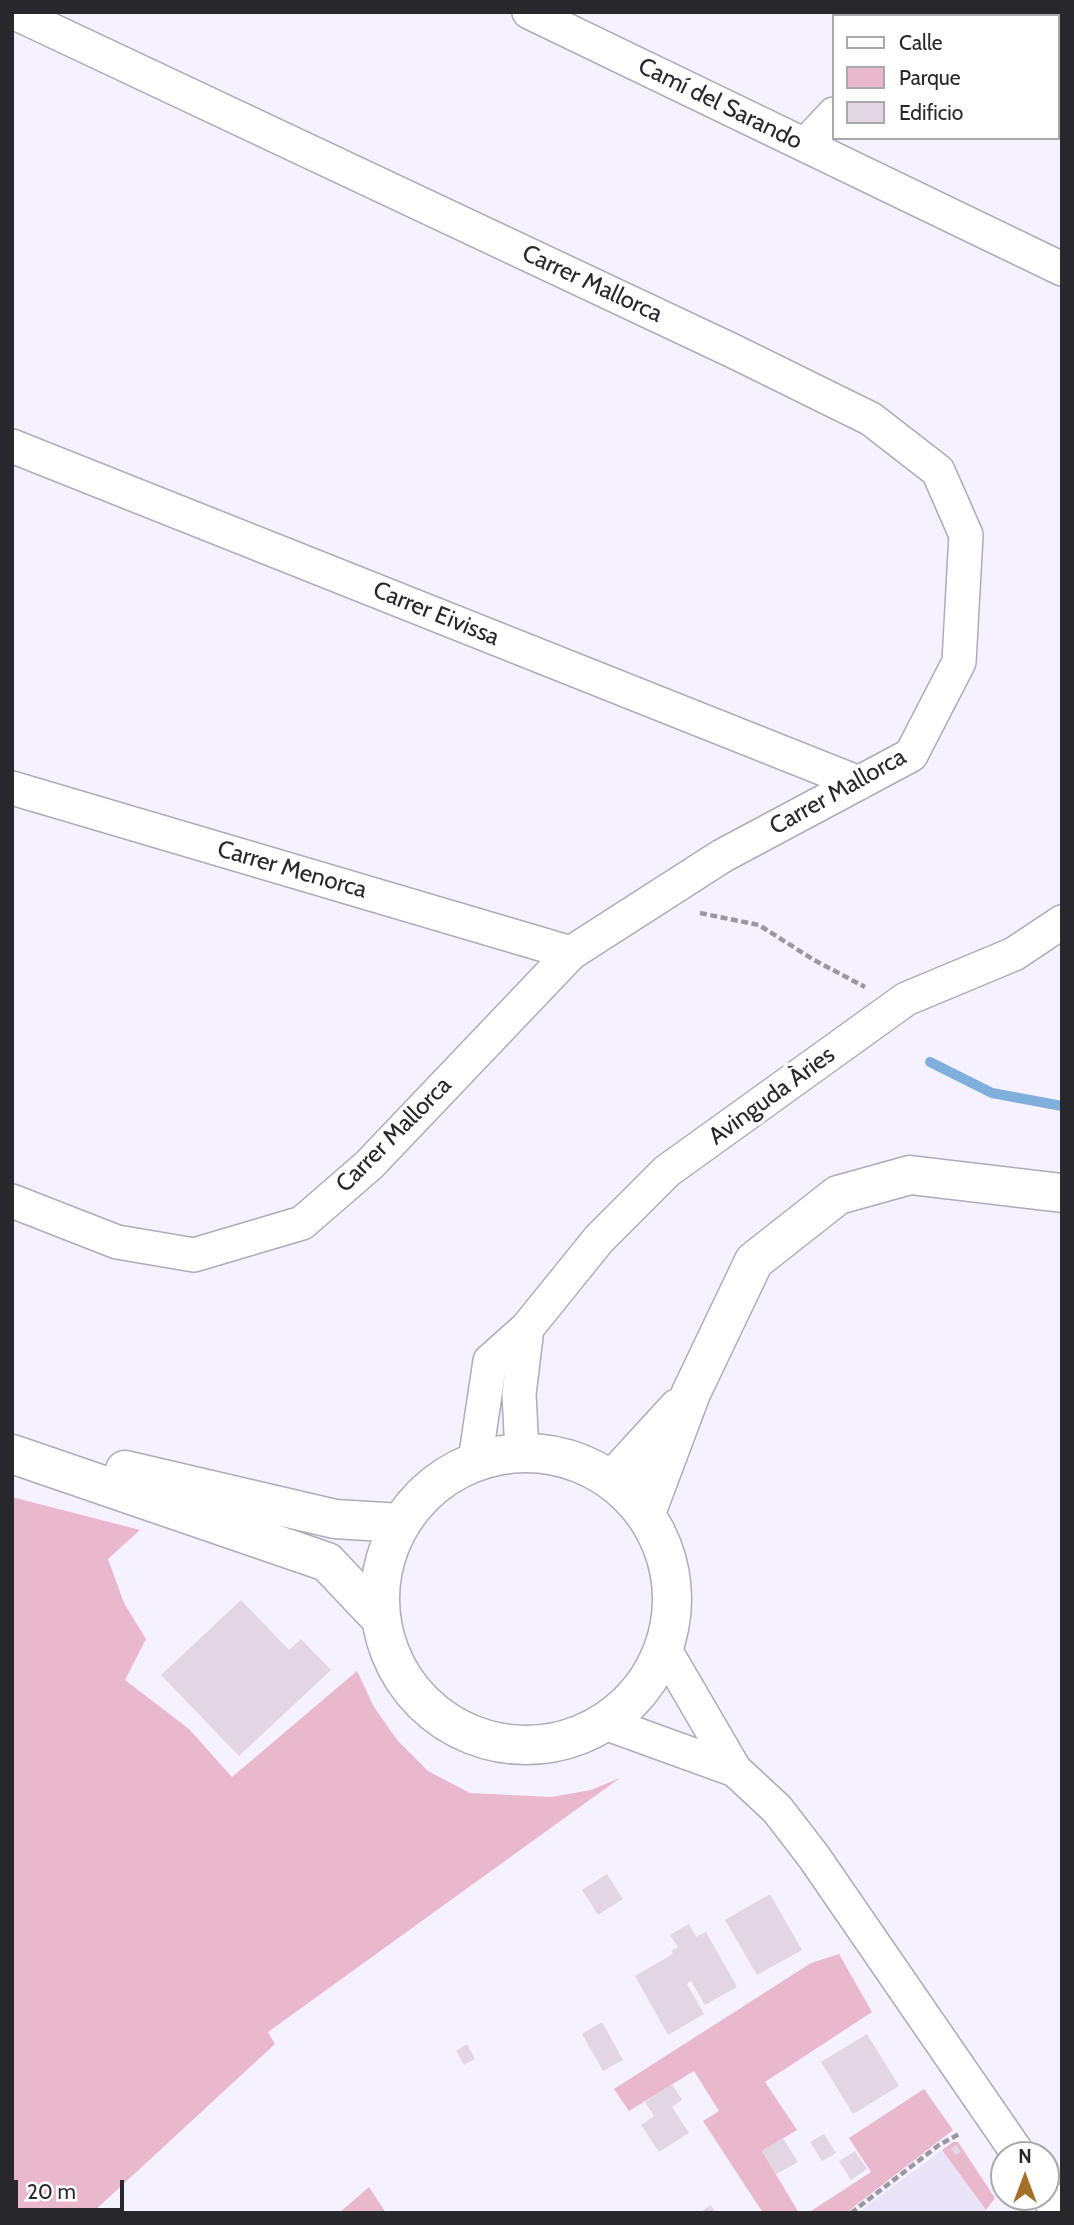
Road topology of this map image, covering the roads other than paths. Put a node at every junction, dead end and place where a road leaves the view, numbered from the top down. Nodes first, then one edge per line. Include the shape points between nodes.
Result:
1 (13, 12) edge
2 (529, 12) edge
3 (832, 116) edge
4 (805, 145) junction
5 (1062, 270) edge
6 (12, 446) edge
7 (859, 783) junction
8 (12, 788) edge
9 (1062, 922) edge
10 (571, 953) junction
11 (1062, 1193) edge
12 (12, 1201) edge
13 (527, 1328) junction
14 (691, 1393) junction
15 (12, 1443) edge
16 (522, 1452) junction
17 (12, 1454) edge
18 (475, 1461) junction
19 (612, 1480) junction
20 (646, 1513) junction
21 (401, 1523) junction
22 (380, 1618) junction
23 (665, 1650) junction
24 (605, 1723) junction
25 (735, 1770) junction
26 (1010, 2141) edge

1 - 7 street, Carrer Mallorca via 871,419 938,471 966,535 959,662 911,755
2 - 4 street, Camí del Sarando
3 - 4 street
4 - 5 street, Camí del Sarando
6 - 7 street, Carrer Eivissa
7 - 10 street, Carrer Mallorca via 722,856
8 - 10 street, Carrer Menorca
9 - 13 street, Avinguda Àries via 1014,954 906,999 667,1171 598,1239
10 - 12 street, Carrer Mallorca via 369,1165 302,1223 194,1255 117,1242
11 - 14 street via 910,1175 838,1195 754,1261
13 - 16 street via 519,1394
13 - 18 street, Avinguda Àries via 491,1361
14 - 19 street
14 - 20 street
15 - 21 street via 335,1519
16 - 18 street
16 - 19 street via 569,1458
17 - 22 street via 327,1562
18 - 21 street via 433,1486
19 - 20 street
20 - 23 street via 667,1556 674,1603
21 - 22 street via 380,1570
22 - 24 street via 395,1664 424,1704 465,1732 512,1745 561,1742
23 - 24 street via 641,1692
23 - 25 street
24 - 25 street
25 - 26 street via 776,1809 814,1857

